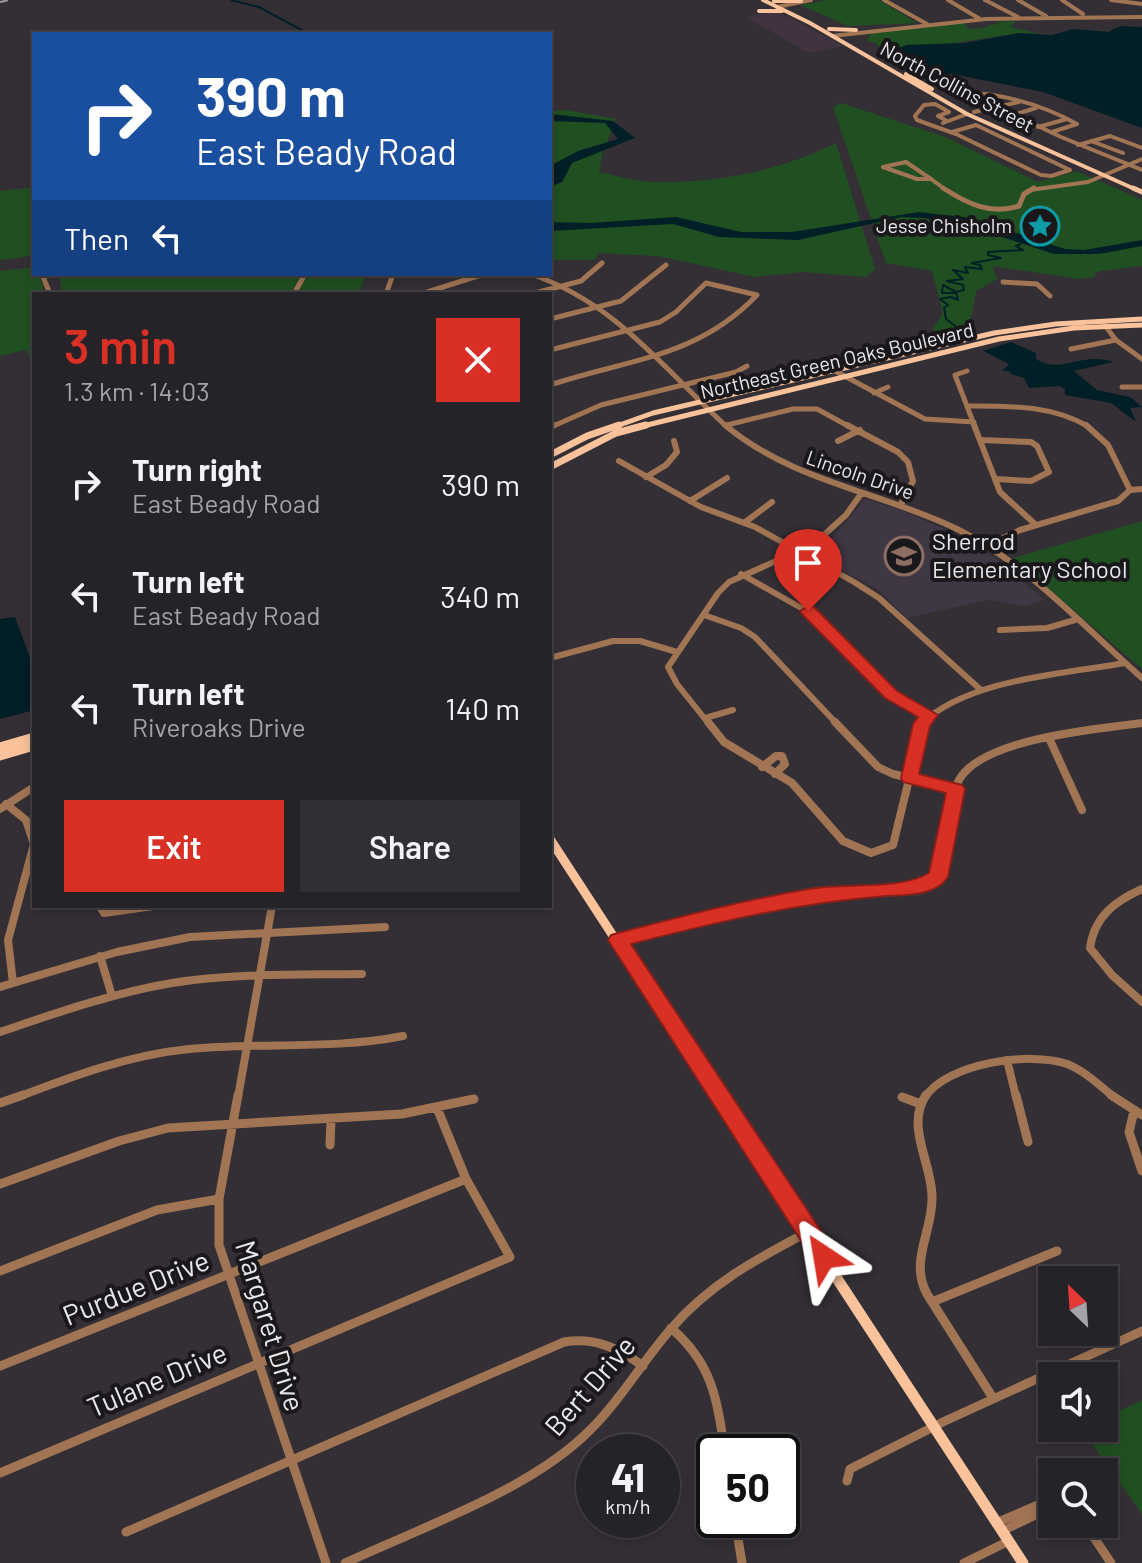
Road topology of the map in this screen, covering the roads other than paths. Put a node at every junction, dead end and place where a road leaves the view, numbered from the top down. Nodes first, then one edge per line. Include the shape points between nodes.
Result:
1 (763, 0) edge
2 (802, 0) edge
3 (811, 0) edge
4 (884, 0) edge
5 (948, 0) edge
6 (985, 0) edge
7 (1018, 0) edge
8 (1062, 0) edge
9 (1111, 0) edge
10 (1141, 2) edge
11 (777, 4) edge
12 (793, 4) junction
13 (759, 11) dead end
14 (797, 12) junction
15 (789, 13) junction
16 (1080, 14) junction
17 (1046, 16) junction
18 (1142, 16) edge
19 (1019, 18) junction
20 (981, 19) junction
21 (810, 23) junction
22 (927, 24) junction
23 (854, 31) junction
24 (833, 33) junction
25 (818, 35) dead end
26 (855, 43) junction
27 (952, 93) dead end
28 (981, 95) junction
29 (1004, 98) junction
30 (988, 102) junction
31 (1019, 102) junction
32 (997, 107) junction
33 (1036, 108) junction
34 (973, 112) junction
35 (1013, 115) junction
36 (1068, 119) junction
37 (947, 121) junction
38 (936, 127) junction
39 (1038, 127) junction
40 (952, 132) junction
41 (1051, 133) junction
42 (1091, 141) junction
43 (1078, 145) junction
44 (1141, 148) edge
45 (1123, 153) junction
46 (1110, 158) junction
47 (1142, 161) edge
48 (1129, 166) junction
49 (1142, 170) edge
50 (1103, 176) junction
51 (933, 179) junction
52 (1142, 189) edge
53 (602, 263) dead end
54 (666, 265) dead end
55 (477, 276) edge
56 (537, 276) edge
57 (1003, 282) dead end
58 (563, 285) junction
59 (427, 292) edge
60 (538, 292) edge
61 (1050, 296) dead end
62 (599, 307) junction
63 (552, 319) edge
64 (1142, 322) edge
65 (1104, 323) junction
66 (626, 331) junction
67 (1116, 340) junction
68 (1071, 349) dead end
69 (552, 350) edge
70 (654, 356) junction
71 (1142, 359) edge
72 (747, 366) dead end
73 (835, 371) junction
74 (967, 371) dead end
75 (842, 377) junction
76 (552, 384) edge
77 (685, 384) junction
78 (888, 387) dead end
79 (1122, 387) dead end
80 (1142, 387) edge
81 (874, 393) junction
82 (705, 405) junction
83 (968, 406) junction
84 (974, 422) junction
85 (727, 425) junction
86 (552, 426) edge
87 (860, 430) junction
88 (981, 440) junction
89 (674, 441) dead end
90 (838, 441) dead end
91 (552, 454) edge
92 (619, 461) dead end
93 (552, 466) edge
94 (646, 477) junction
95 (727, 478) dead end
96 (995, 479) junction
97 (1142, 489) edge
98 (1130, 490) junction
99 (861, 494) junction
100 (690, 501) junction
101 (772, 502) dead end
102 (900, 506) junction
103 (744, 523) junction
104 (1036, 525) junction
105 (986, 546) junction
106 (799, 552) junction
107 (741, 574) junction
108 (704, 615) junction
109 (1075, 620) junction
110 (1000, 630) dead end
111 (677, 652) junction
112 (552, 657) edge
113 (1125, 663) junction
114 (1142, 678) edge
115 (981, 690) junction
116 (733, 710) dead end
117 (929, 715) junction
118 (705, 718) junction
119 (1142, 723) edge
120 (32, 738) edge
121 (1049, 738) junction
122 (0, 747) edge
123 (32, 747) edge
124 (0, 756) edge
125 (762, 767) junction
126 (775, 774) junction
127 (910, 778) junction
128 (32, 788) edge
129 (956, 789) junction
130 (3, 806) edge
131 (1082, 810) dead end
132 (32, 838) edge
133 (552, 842) edge
134 (32, 851) edge
135 (1142, 889) edge
136 (101, 908) edge
137 (143, 908) edge
138 (272, 908) edge
139 (385, 927) dead end
140 (267, 935) junction
141 (618, 940) junction
142 (100, 956) junction
143 (362, 974) dead end
144 (259, 976) junction
145 (13, 983) junction
146 (0, 987) edge
147 (112, 996) junction
148 (1142, 1002) edge
149 (0, 1032) edge
150 (403, 1036) dead end
151 (247, 1046) junction
152 (1007, 1060) junction
153 (902, 1097) dead end
154 (474, 1099) dead end
155 (0, 1103) edge
156 (918, 1103) junction
157 (437, 1108) junction
158 (1138, 1113) edge
159 (331, 1120) junction
160 (233, 1123) junction
161 (1028, 1142) dead end
162 (330, 1145) dead end
163 (1142, 1171) edge
164 (466, 1179) junction
165 (0, 1184) edge
166 (219, 1199) junction
167 (808, 1232) junction
168 (1057, 1251) dead end
169 (0, 1271) edge
170 (227, 1275) junction
171 (932, 1302) junction
172 (671, 1328) junction
173 (1142, 1331) edge
174 (256, 1364) junction
175 (0, 1366) edge
176 (643, 1366) junction
177 (993, 1398) junction
178 (934, 1426) junction
179 (722, 1434) edge
180 (289, 1459) junction
181 (0, 1473) edge
182 (847, 1481) dead end
183 (1038, 1511) edge
184 (1003, 1531) junction
185 (126, 1532) dead end
186 (738, 1538) edge
187 (1093, 1538) edge
188 (326, 1563) edge
189 (345, 1563) edge
190 (742, 1563) edge
191 (964, 1563) edge
192 (1023, 1563) edge
193 (1111, 1563) edge

1 - 11 main road, North Collins Street
2 - 11 main road
3 - 12 street
4 - 22 street
5 - 20 street
6 - 19 street
7 - 17 street
8 - 16 street
9 - 10 street
11 - 12 street
11 - 14 main road, North Collins Street
11 - 15 main road, North Collins Street
12 - 14 main road
13 - 15 main road
14 - 24 main road, North Collins Street
15 - 21 main road, North Collins Street
16 - 17 street
16 - 18 street
17 - 19 street
19 - 20 street
20 - 22 street
21 - 24 main road, North Collins Street
21 - 25 main road
22 - 23 street
23 - 24 main road
23 - 24 street
23 - 26 main road via 847,36
24 - 26 main road, North Collins Street
24 - 34 main road, North Collins Street via 921,89
26 - 34 main road, North Collins Street
27 - 28 street
28 - 29 street
28 - 30 street
29 - 30 street
29 - 31 street
30 - 32 street
31 - 32 street
31 - 33 street
32 - 34 street
32 - 35 street
33 - 35 street
33 - 36 street
34 - 37 street
34 - 50 main road, North Collins Street
35 - 39 street
36 - 39 street
36 - 41 street via 1076,126
37 - 38 street
37 - 38 street via 938,116 949,112 924,105 916,119
38 - 40 street
39 - 41 street
40 - 40 street via 979,126 1070,169 1046,177
41 - 43 street
42 - 43 street
42 - 44 street via 1114,136
42 - 45 street
43 - 46 street
44 - 45 street
45 - 46 street
46 - 48 street
47 - 48 street
48 - 49 street
48 - 50 street
50 - 51 street via 1033,188 1019,206 999,210 974,205
50 - 52 main road, North Collins Street
51 - 51 street via 906,162 883,167 917,179
53 - 58 street via 596,272
54 - 62 street via 626,298
55 - 59 street
56 - 58 street, Lincoln Drive
57 - 61 street via 1033,283
58 - 60 street
58 - 62 street, Lincoln Drive
62 - 63 street
62 - 66 street, Lincoln Drive
64 - 65 main road, Northeast Green Oaks Boulevard
65 - 67 street
65 - 73 main road, Northeast Green Oaks Boulevard via 1011,330
65 - 75 main road, Northeast Green Oaks Boulevard via 1011,337
66 - 69 street
66 - 70 street, Lincoln Drive
66 - 70 street via 670,317 706,283 754,293 756,297 707,339
67 - 68 street
67 - 71 street
70 - 76 street
70 - 77 street, Lincoln Drive
72 - 77 street
73 - 75 street
73 - 82 main road, Northeast Green Oaks Boulevard
74 - 83 street via 955,375
75 - 81 street
75 - 82 main road, Northeast Green Oaks Boulevard
77 - 82 street, Lincoln Drive
77 - 86 street via 601,405
78 - 81 street
79 - 80 street
81 - 84 street via 925,419
82 - 85 street, Lincoln Drive
82 - 91 main road, Northeast Green Oaks Boulevard via 628,420
82 - 93 main road, Northeast Green Oaks Boulevard via 616,433
83 - 84 street
83 - 98 street via 1035,408 1084,424 1105,440
84 - 88 street
85 - 87 street via 808,408 826,411
85 - 99 street, Lincoln Drive via 789,467
87 - 90 street
87 - 102 street via 908,462 913,481
88 - 96 street
88 - 96 street via 1031,442 1049,472 1035,481
89 - 94 street via 674,458
92 - 94 street
94 - 100 street
95 - 100 street
96 - 104 street via 1005,499
97 - 98 street
98 - 104 street via 1118,501
99 - 102 street, Lincoln Drive
99 - 106 street via 827,534
100 - 103 street
101 - 103 street
102 - 105 street, Lincoln Drive
103 - 106 street
104 - 105 street
105 - 109 street, Lincoln Drive
106 - 107 street
106 - 115 street via 879,598
107 - 108 street via 718,593
107 - 117 street via 814,615 891,695
108 - 111 street
108 - 127 street via 755,637 870,760
109 - 110 street via 1047,628
109 - 113 street, Lincoln Drive
111 - 112 street via 640,641 613,641
111 - 118 street via 668,667 671,676
113 - 114 street, Lincoln Drive
113 - 115 street
115 - 117 street
116 - 118 street
117 - 127 street via 921,724
118 - 125 street via 724,742
119 - 121 street
120 - 122 main road
121 - 129 street via 979,762 962,774
121 - 131 street
123 - 124 main road
125 - 126 street
125 - 126 street via 782,756 785,764
126 - 127 street via 795,786 843,841 874,853 893,845
127 - 129 street
128 - 130 street
129 - 141 street via 938,877 924,885 818,895
130 - 132 street via 26,820
133 - 141 main road
134 - 145 street via 8,940
135 - 148 street via 1107,910 1094,928 1090,948
136 - 137 street via 112,914
138 - 140 street, Margaret Drive
139 - 140 street
140 - 142 street via 194,937
140 - 144 street, Margaret Drive
141 - 167 main road
142 - 145 street
142 - 147 street
143 - 144 street
144 - 147 street via 170,983
144 - 151 street, Margaret Drive
145 - 146 street
147 - 149 street
150 - 151 street via 362,1043
151 - 155 street via 150,1054
151 - 160 street, Margaret Drive
152 - 156 street via 979,1064 935,1083
152 - 158 street via 1055,1061 1091,1075
152 - 161 street
153 - 156 street
154 - 157 street
156 - 171 street via 932,1205 920,1283
157 - 159 street
157 - 164 street
158 - 163 street via 1129,1132
159 - 160 street
159 - 162 street
160 - 165 street via 146,1133
160 - 166 street, Margaret Drive
164 - 170 street, Purdue Drive
164 - 174 street, Tulane Drive via 510,1257
166 - 169 street via 157,1210
166 - 170 street, Margaret Drive via 219,1245
167 - 172 street, Bert Drive via 744,1265
167 - 178 main road
168 - 171 street
170 - 174 street, Margaret Drive
170 - 175 street, Purdue Drive
171 - 177 street
172 - 176 street, Bert Drive
172 - 179 street via 689,1341 708,1371
173 - 177 street
174 - 180 street, Margaret Drive
174 - 181 street, Tulane Drive
176 - 180 street via 603,1343 575,1339
176 - 189 street, Bert Drive via 591,1430 537,1474
177 - 178 street
178 - 182 street via 850,1469
178 - 184 main road
180 - 185 street
180 - 188 street, Margaret Drive
183 - 184 street
184 - 191 street
184 - 192 main road
186 - 190 street
187 - 193 street

